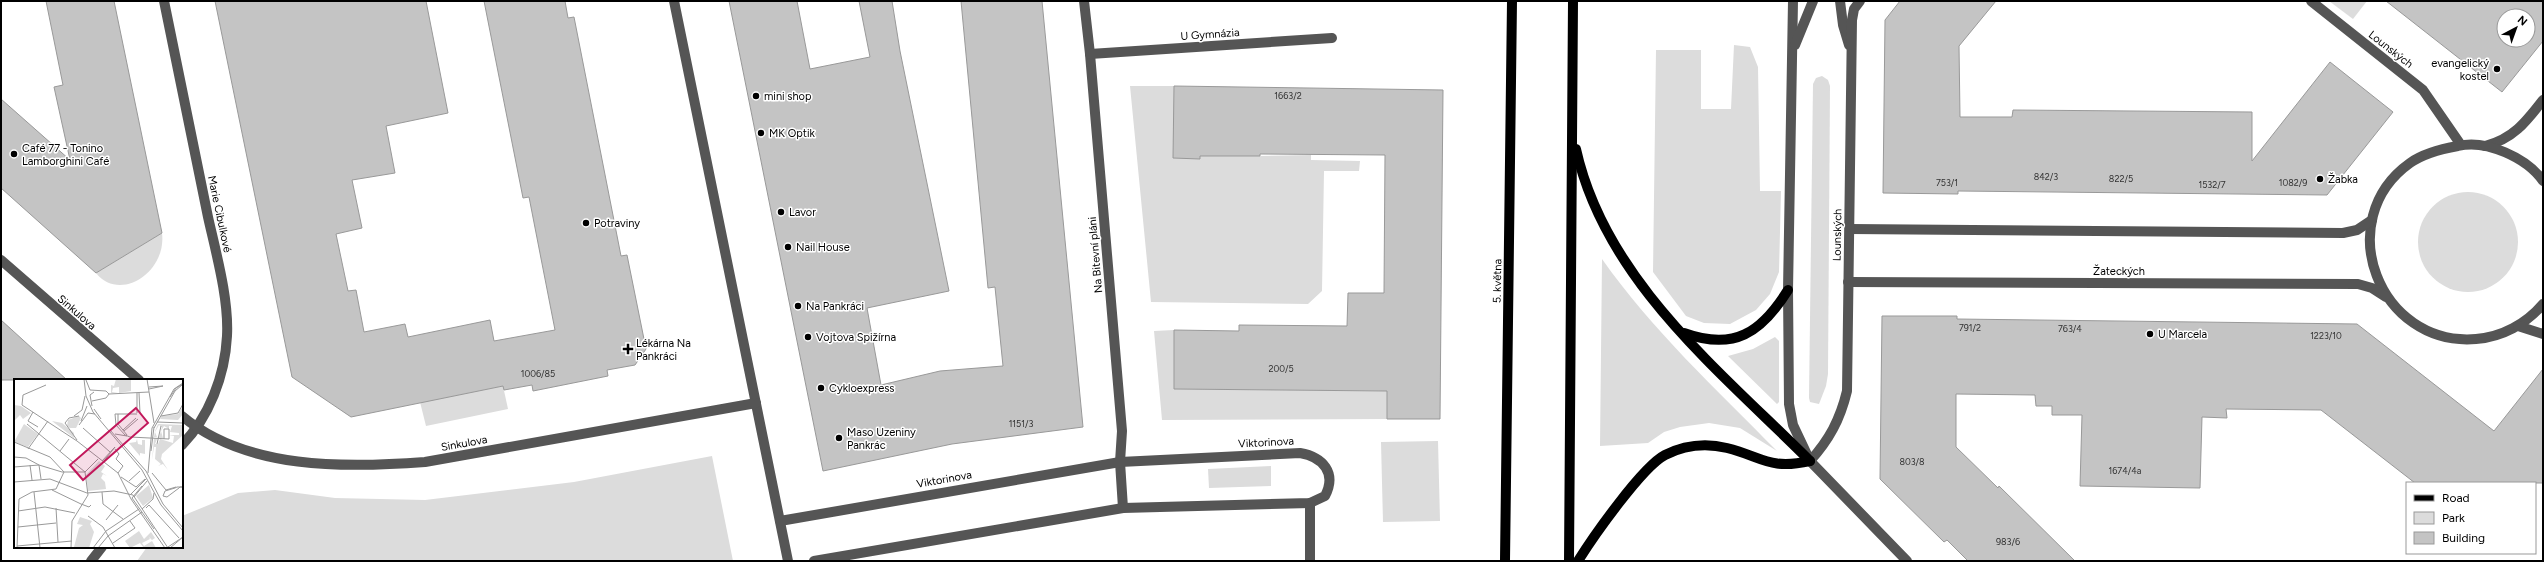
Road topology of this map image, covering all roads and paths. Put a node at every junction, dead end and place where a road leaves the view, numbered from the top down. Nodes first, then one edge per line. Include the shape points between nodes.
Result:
1 (164, 1) edge
2 (674, 1) edge
3 (1084, 1) edge
4 (1512, 1) edge
5 (1573, 1) edge
6 (1793, 1) edge
7 (1813, 1) edge
8 (1840, 1) edge
9 (1860, 1) edge
10 (2311, 1) edge
11 (1332, 38) dead end
12 (1793, 50) junction
13 (1852, 52) junction
14 (1090, 54) junction
15 (2543, 100) edge
16 (1572, 131) junction
17 (2461, 145) junction
18 (2484, 146) junction
19 (2543, 181) edge
20 (2372, 220) junction
21 (1850, 229) junction
22 (1, 260) edge
23 (1848, 282) junction
24 (1788, 290) junction
25 (2386, 297) junction
26 (2543, 304) edge
27 (2518, 326) junction
28 (1680, 331) junction
29 (2543, 334) edge
30 (138, 379) edge
31 (756, 403) junction
32 (183, 417) edge
33 (197, 429) junction
34 (183, 444) edge
35 (1810, 461) junction
36 (1120, 462) junction
37 (1310, 503) junction
38 (1122, 508) junction
39 (780, 521) junction
40 (101, 548) edge
41 (91, 561) edge
42 (788, 561) edge
43 (814, 561) edge
44 (1310, 561) edge
45 (1505, 561) edge
46 (1569, 561) edge
47 (1578, 561) edge
48 (1906, 561) edge

1 - 33 street, Marie Cibulkové via 226,315 227,336 218,382 210,406
2 - 31 street
3 - 14 street, Na Bitevní pláni
4 - 45 main road, 5. května
5 - 16 main road
6 - 12 street
7 - 12 street
8 - 13 street via 1842,25
9 - 13 street, Lounských via 1852,20
10 - 17 street, Lounských via 2423,90
11 - 14 street, U Gymnázia
12 - 24 street
13 - 21 street, Lounských
14 - 36 street, Na Bitevní pláni via 1122,431
15 - 18 street, Žateckých via 2517,132 2501,142
16 - 28 main road via 1587,186 1610,237 1639,282
16 - 46 main road
17 - 18 street, Žateckých
17 - 20 street, Žateckých via 2434,150 2410,163 2390,182 2379,200
18 - 19 street, Žateckých via 2505,152 2524,163
20 - 21 street via 2357,230 2343,233
20 - 25 street, Žateckých via 2370,246 2373,266
21 - 23 street, Lounských
22 - 30 street, Sinkulova
23 - 25 street, Žateckých via 2358,284 2372,288
23 - 35 street, Lounských via 1846,391 1842,413 1827,442
24 - 28 main road via 1775,311 1753,331 1740,338 1712,341
24 - 35 street via 1789,404 1794,425
25 - 27 street, Žateckých via 2406,319 2432,334 2461,340 2491,338
26 - 27 street, Žateckých
27 - 29 street
28 - 35 main road
31 - 33 street, Sinkulova via 425,462 379,465 298,461 246,450
31 - 39 street
32 - 33 street, Sinkulova
33 - 34 street, Marie Cibulkové
35 - 47 main road via 1789,466 1769,463 1715,446 1688,447 1663,456 1636,483
35 - 48 street
36 - 37 street, Viktorinova via 1300,453 1313,455 1322,461 1328,471 1329,489 1325,496
36 - 38 street, Na Bitevní pláni
36 - 39 street, Viktorinova
37 - 38 street, Viktorinova
37 - 44 street
38 - 43 street, Viktorinova
39 - 42 street
40 - 41 street

